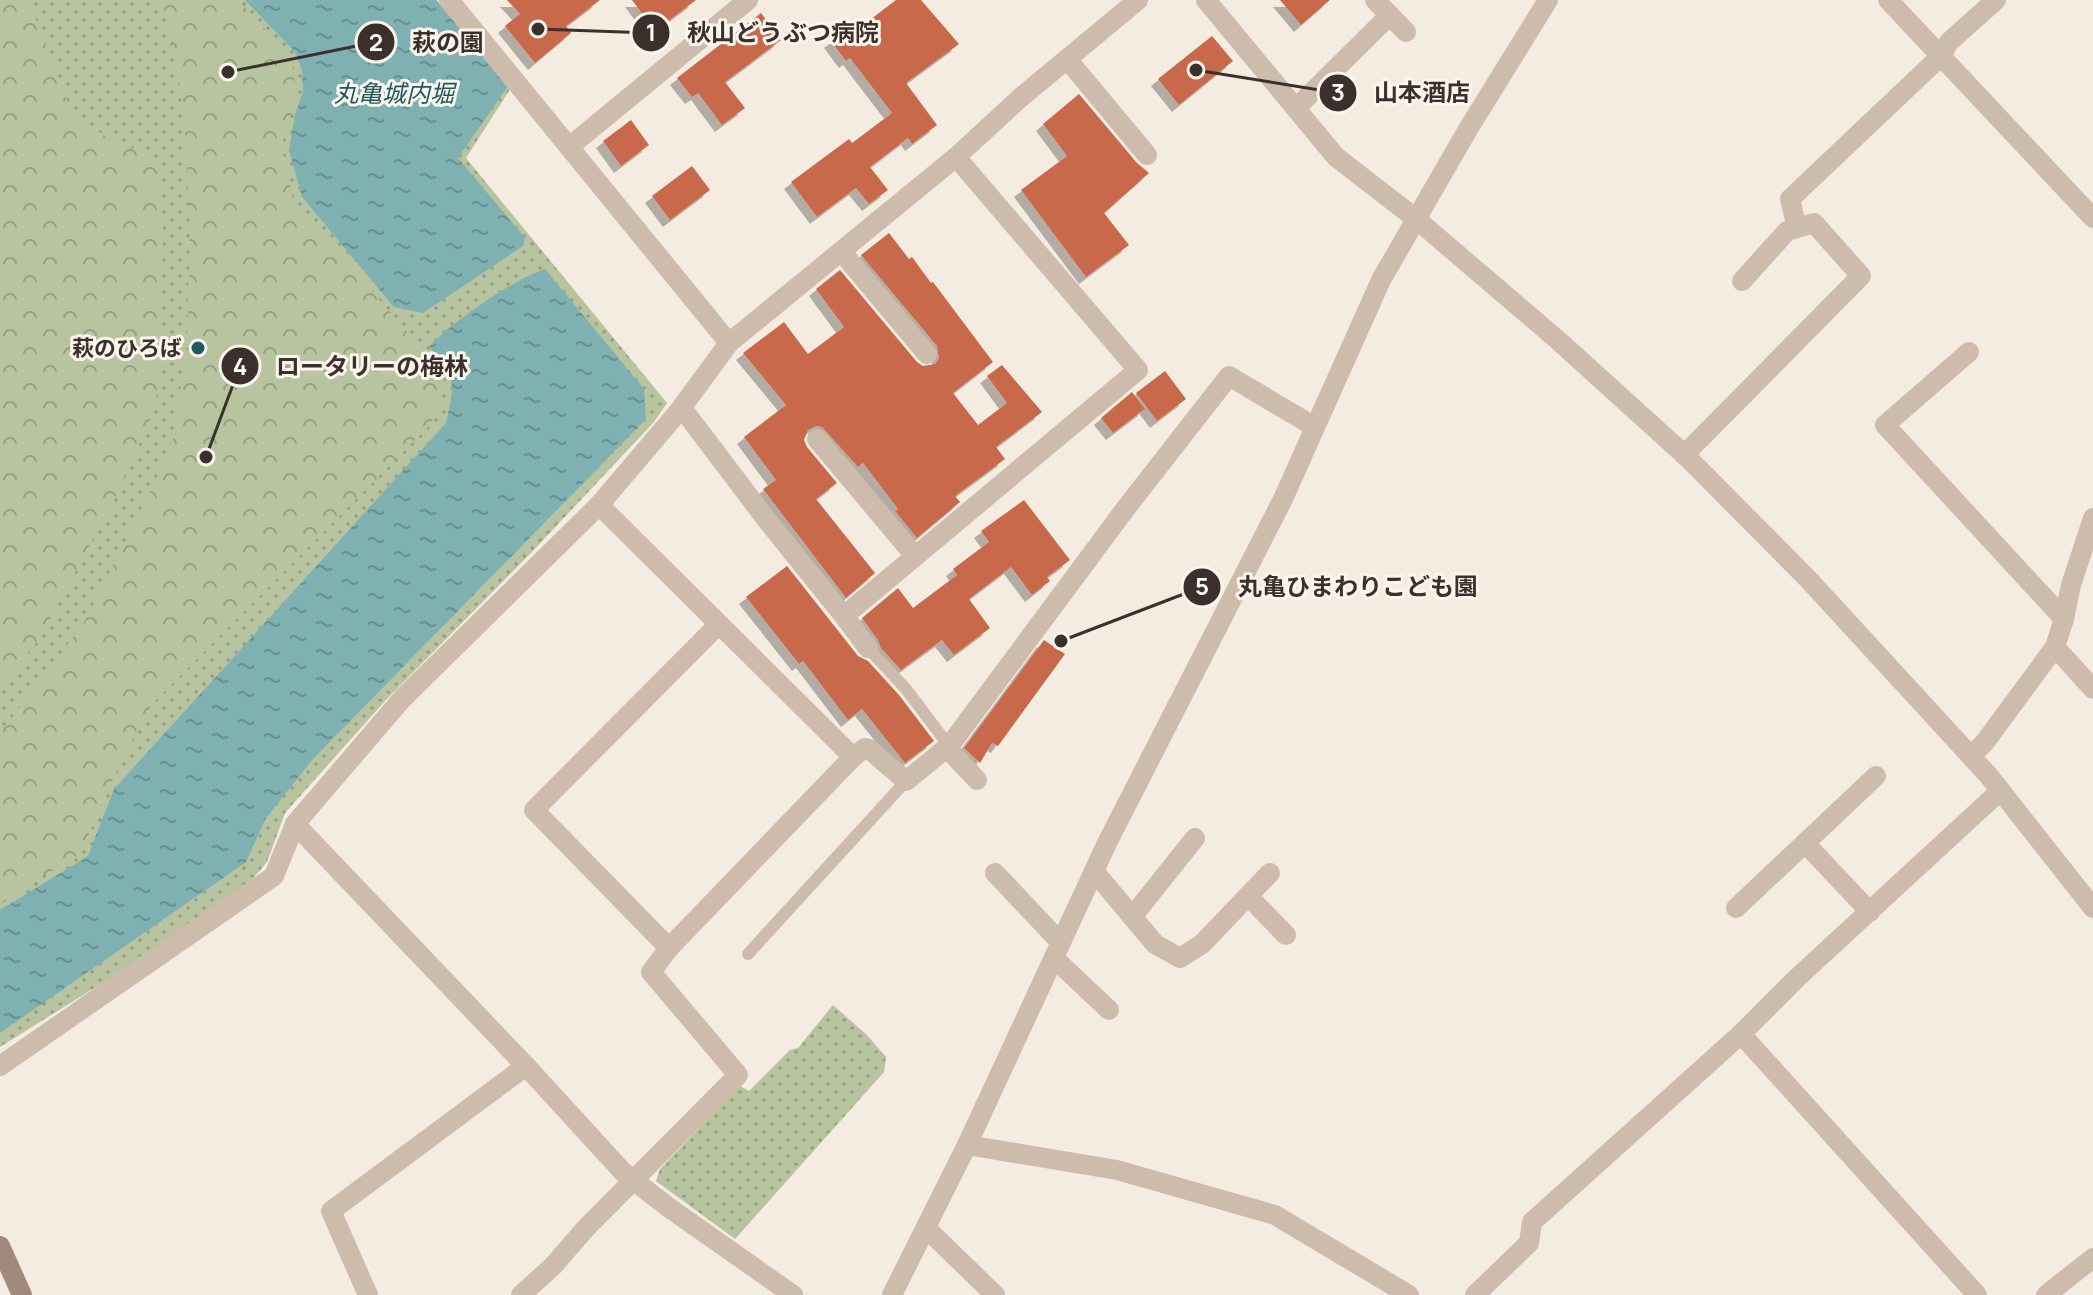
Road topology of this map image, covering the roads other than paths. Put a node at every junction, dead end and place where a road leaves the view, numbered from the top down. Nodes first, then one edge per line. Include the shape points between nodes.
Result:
1 (449, 0) edge
2 (748, 0) edge
3 (1138, 0) edge
4 (1206, 0) edge
5 (1375, 0) edge
6 (1548, 0) edge
7 (1888, 0) edge
8 (1996, 0) edge
9 (1390, 15) junction
10 (1406, 32) dead end
11 (1941, 56) junction
12 (1067, 59) junction
13 (1296, 108) junction
14 (569, 147) junction
15 (1147, 155) dead end
16 (956, 157) junction
17 (1415, 218) junction
18 (2093, 218) edge
19 (1797, 228) junction
20 (841, 251) junction
21 (1742, 281) dead end
22 (729, 343) junction
23 (1969, 352) dead end
24 (927, 354) dead end
25 (682, 408) junction
26 (1315, 427) junction
27 (817, 439) dead end
28 (1684, 455) junction
29 (599, 505) junction
30 (2093, 518) edge
31 (915, 556) junction
32 (844, 616) junction
33 (2064, 619) junction
34 (719, 624) junction
35 (2055, 647) junction
36 (868, 648) joint
37 (2093, 689) edge
38 (948, 747) junction
39 (1971, 756) junction
40 (853, 757) junction
41 (1876, 776) dead end
42 (977, 780) dead end
43 (906, 781) junction
44 (2000, 791) junction
45 (295, 824) junction
46 (1195, 838) dead end
47 (1805, 843) junction
48 (1094, 871) junction
49 (995, 873) dead end
50 (1270, 873) dead end
51 (1248, 896) junction
52 (1736, 908) dead end
53 (2093, 908) edge
54 (1870, 912) junction
55 (1132, 917) junction
56 (1286, 935) dead end
57 (669, 948) junction
58 (1057, 950) junction
59 (748, 954) dead end
60 (1109, 1010) dead end
61 (1741, 1034) junction
62 (0, 1066) edge
63 (526, 1066) junction
64 (967, 1145) junction
65 (634, 1181) junction
66 (927, 1229) junction
67 (0, 1246) edge
68 (2093, 1258) edge
69 (22, 1295) edge
70 (368, 1295) edge
71 (521, 1295) edge
72 (793, 1295) edge
73 (892, 1295) edge
74 (995, 1295) edge
75 (1409, 1295) edge
76 (1475, 1295) edge
77 (1977, 1295) edge
78 (2046, 1295) edge

1 - 14 street
2 - 14 street
3 - 12 street
4 - 13 street
5 - 9 street
6 - 17 street
7 - 11 street
8 - 11 street via 1949,42
9 - 10 street
9 - 13 street
11 - 18 street
11 - 19 street via 1790,199
12 - 15 street
12 - 16 street
13 - 17 street via 1336,157
14 - 22 street
16 - 20 street
16 - 31 street via 1138,370
17 - 26 street
17 - 28 street
19 - 21 street via 1787,231
19 - 28 street via 1814,223 1861,276
20 - 22 street
20 - 24 street
22 - 25 street
23 - 33 street via 1885,425
25 - 29 street
25 - 32 street
26 - 38 street via 1229,376
26 - 48 street
27 - 31 street
28 - 39 street via 1808,579
29 - 34 street
29 - 45 street via 402,699
30 - 33 street
31 - 32 street
32 - 36 street
33 - 35 street
34 - 40 street
34 - 57 street via 534,810
35 - 37 street
35 - 39 street
36 - 38 lane
38 - 42 street
38 - 43 street
39 - 44 street
40 - 43 street via 869,749
40 - 57 street
41 - 47 street
43 - 59 lane
44 - 53 street
44 - 54 street
45 - 62 street via 274,876
45 - 63 street
46 - 55 street
47 - 52 street
47 - 54 street
48 - 55 street
48 - 58 street
49 - 58 street
50 - 51 street
51 - 55 street via 1202,944 1180,958 1155,944
51 - 56 street
54 - 61 street
57 - 65 street via 651,972 738,1075
58 - 60 street
58 - 64 street
61 - 76 street via 1532,1222 1529,1243
61 - 77 street
63 - 65 street
63 - 70 street via 331,1211
64 - 66 street
64 - 75 street via 1117,1170 1275,1215
65 - 71 street
65 - 72 street
66 - 73 street
66 - 74 street
67 - 69 street
68 - 78 street

